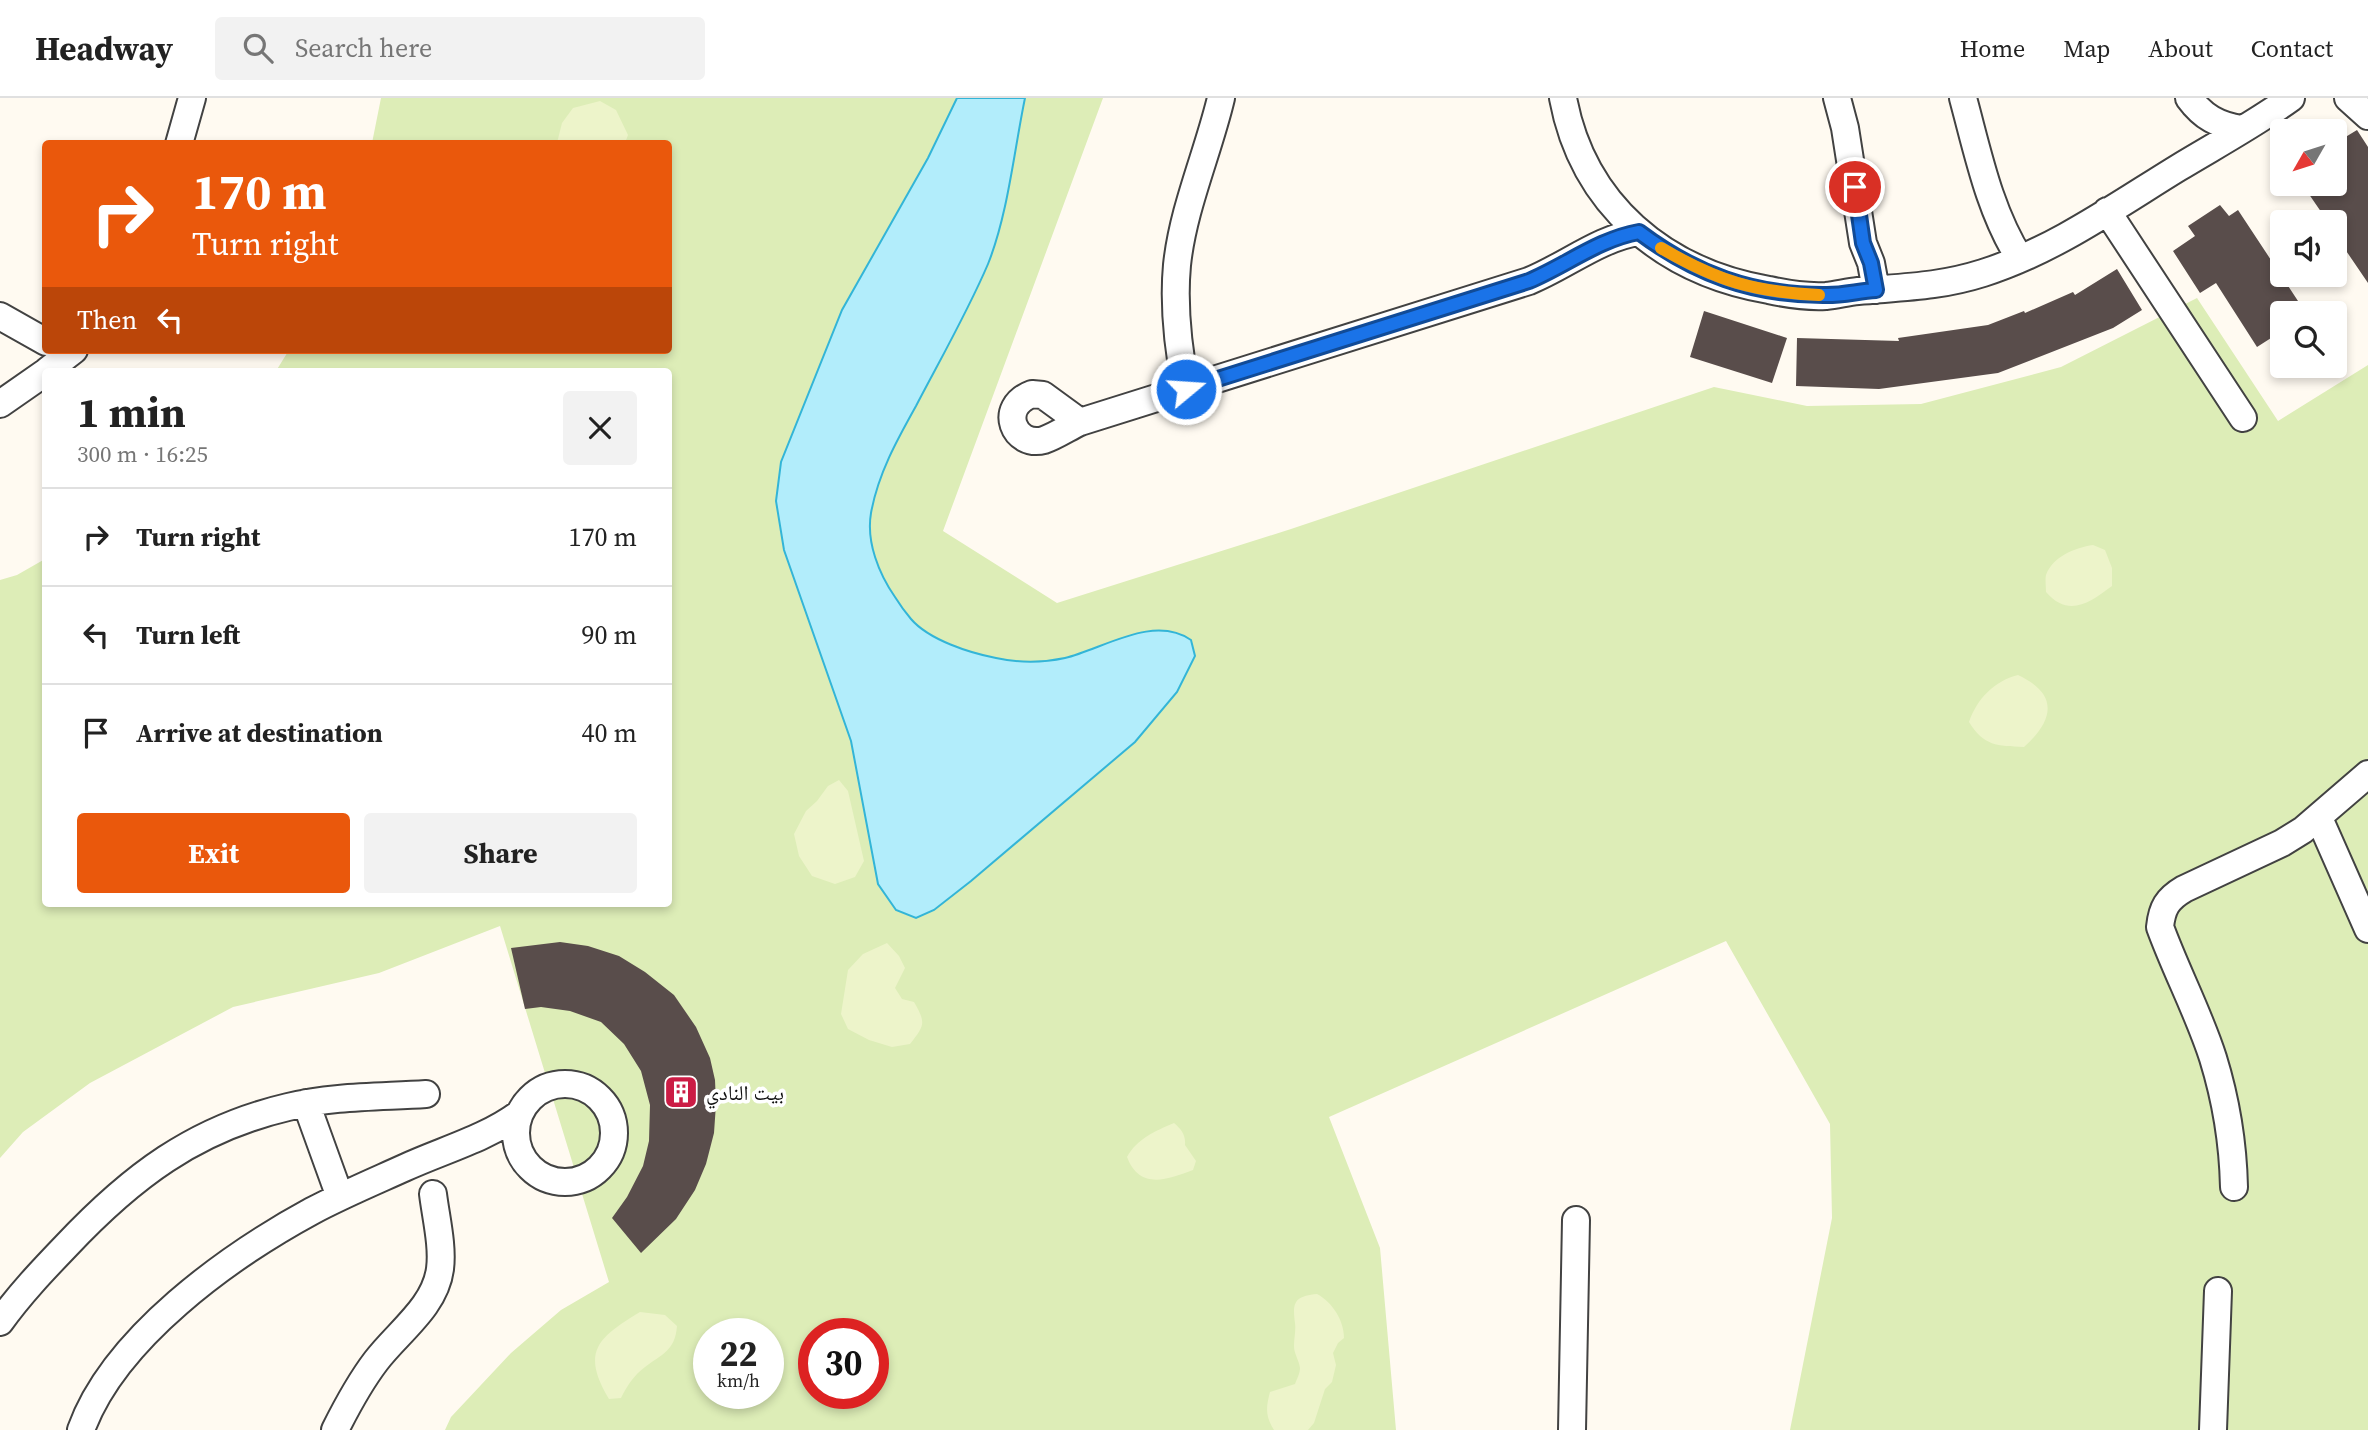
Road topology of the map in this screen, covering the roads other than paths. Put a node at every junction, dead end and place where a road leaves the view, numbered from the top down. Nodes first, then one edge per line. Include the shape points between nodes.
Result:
1 (192, 98) edge
2 (1221, 98) edge
3 (1563, 98) edge
4 (1837, 98) edge
5 (1963, 98) edge
6 (2189, 98) edge
7 (2291, 98) edge
8 (2348, 98) edge
9 (2368, 116) edge
10 (2241, 129) junction
11 (181, 140) edge
12 (1613, 207) junction
13 (2107, 211) junction
14 (1639, 232) junction
15 (1599, 246) junction
16 (2020, 258) junction
17 (1867, 291) junction
18 (0, 316) edge
19 (42, 347) edge
20 (42, 369) edge
21 (1186, 389) junction
22 (0, 404) edge
23 (2243, 418) dead end
24 (1080, 422) dead end
25 (2368, 774) edge
26 (2319, 818) junction
27 (2368, 929) edge
28 (426, 1094) dead end
29 (306, 1103) junction
30 (519, 1114) junction
31 (471, 1140) junction
32 (522, 1156) junction
33 (2234, 1187) dead end
34 (432, 1194) dead end
35 (341, 1197) junction
36 (1576, 1220) dead end
37 (2218, 1290) dead end
38 (0, 1322) edge
39 (81, 1430) edge
40 (335, 1430) edge
41 (1572, 1430) edge
42 (2213, 1430) edge

1 - 11 street
2 - 21 street via 1177,264 1178,350
3 - 12 street via 1581,159
4 - 17 street
5 - 16 street via 1992,201
6 - 10 street via 2206,117
7 - 10 street
8 - 9 street
10 - 13 street
12 - 14 street
12 - 15 street
13 - 16 street
13 - 23 street
14 - 15 street
14 - 17 street via 1698,270 1739,285 1826,296
15 - 21 street via 1529,281
16 - 17 street via 1947,282
18 - 19 street
20 - 22 street
21 - 24 street
25 - 26 street
26 - 27 street
26 - 33 street via 2282,843 2177,893 2162,911 2160,927 2221,1086
28 - 29 street
29 - 35 street
29 - 38 street via 265,1112 190,1143 141,1175 96,1213
30 - 31 street
30 - 32 street via 516,1131
30 - 32 street via 542,1090 575,1085 603,1103 614,1135 602,1166 573,1182 549,1180
31 - 32 street
31 - 35 street
34 - 40 street via 441,1260 432,1294 374,1364
35 - 39 street via 239,1256 173,1307 113,1370
36 - 41 street
37 - 42 street

